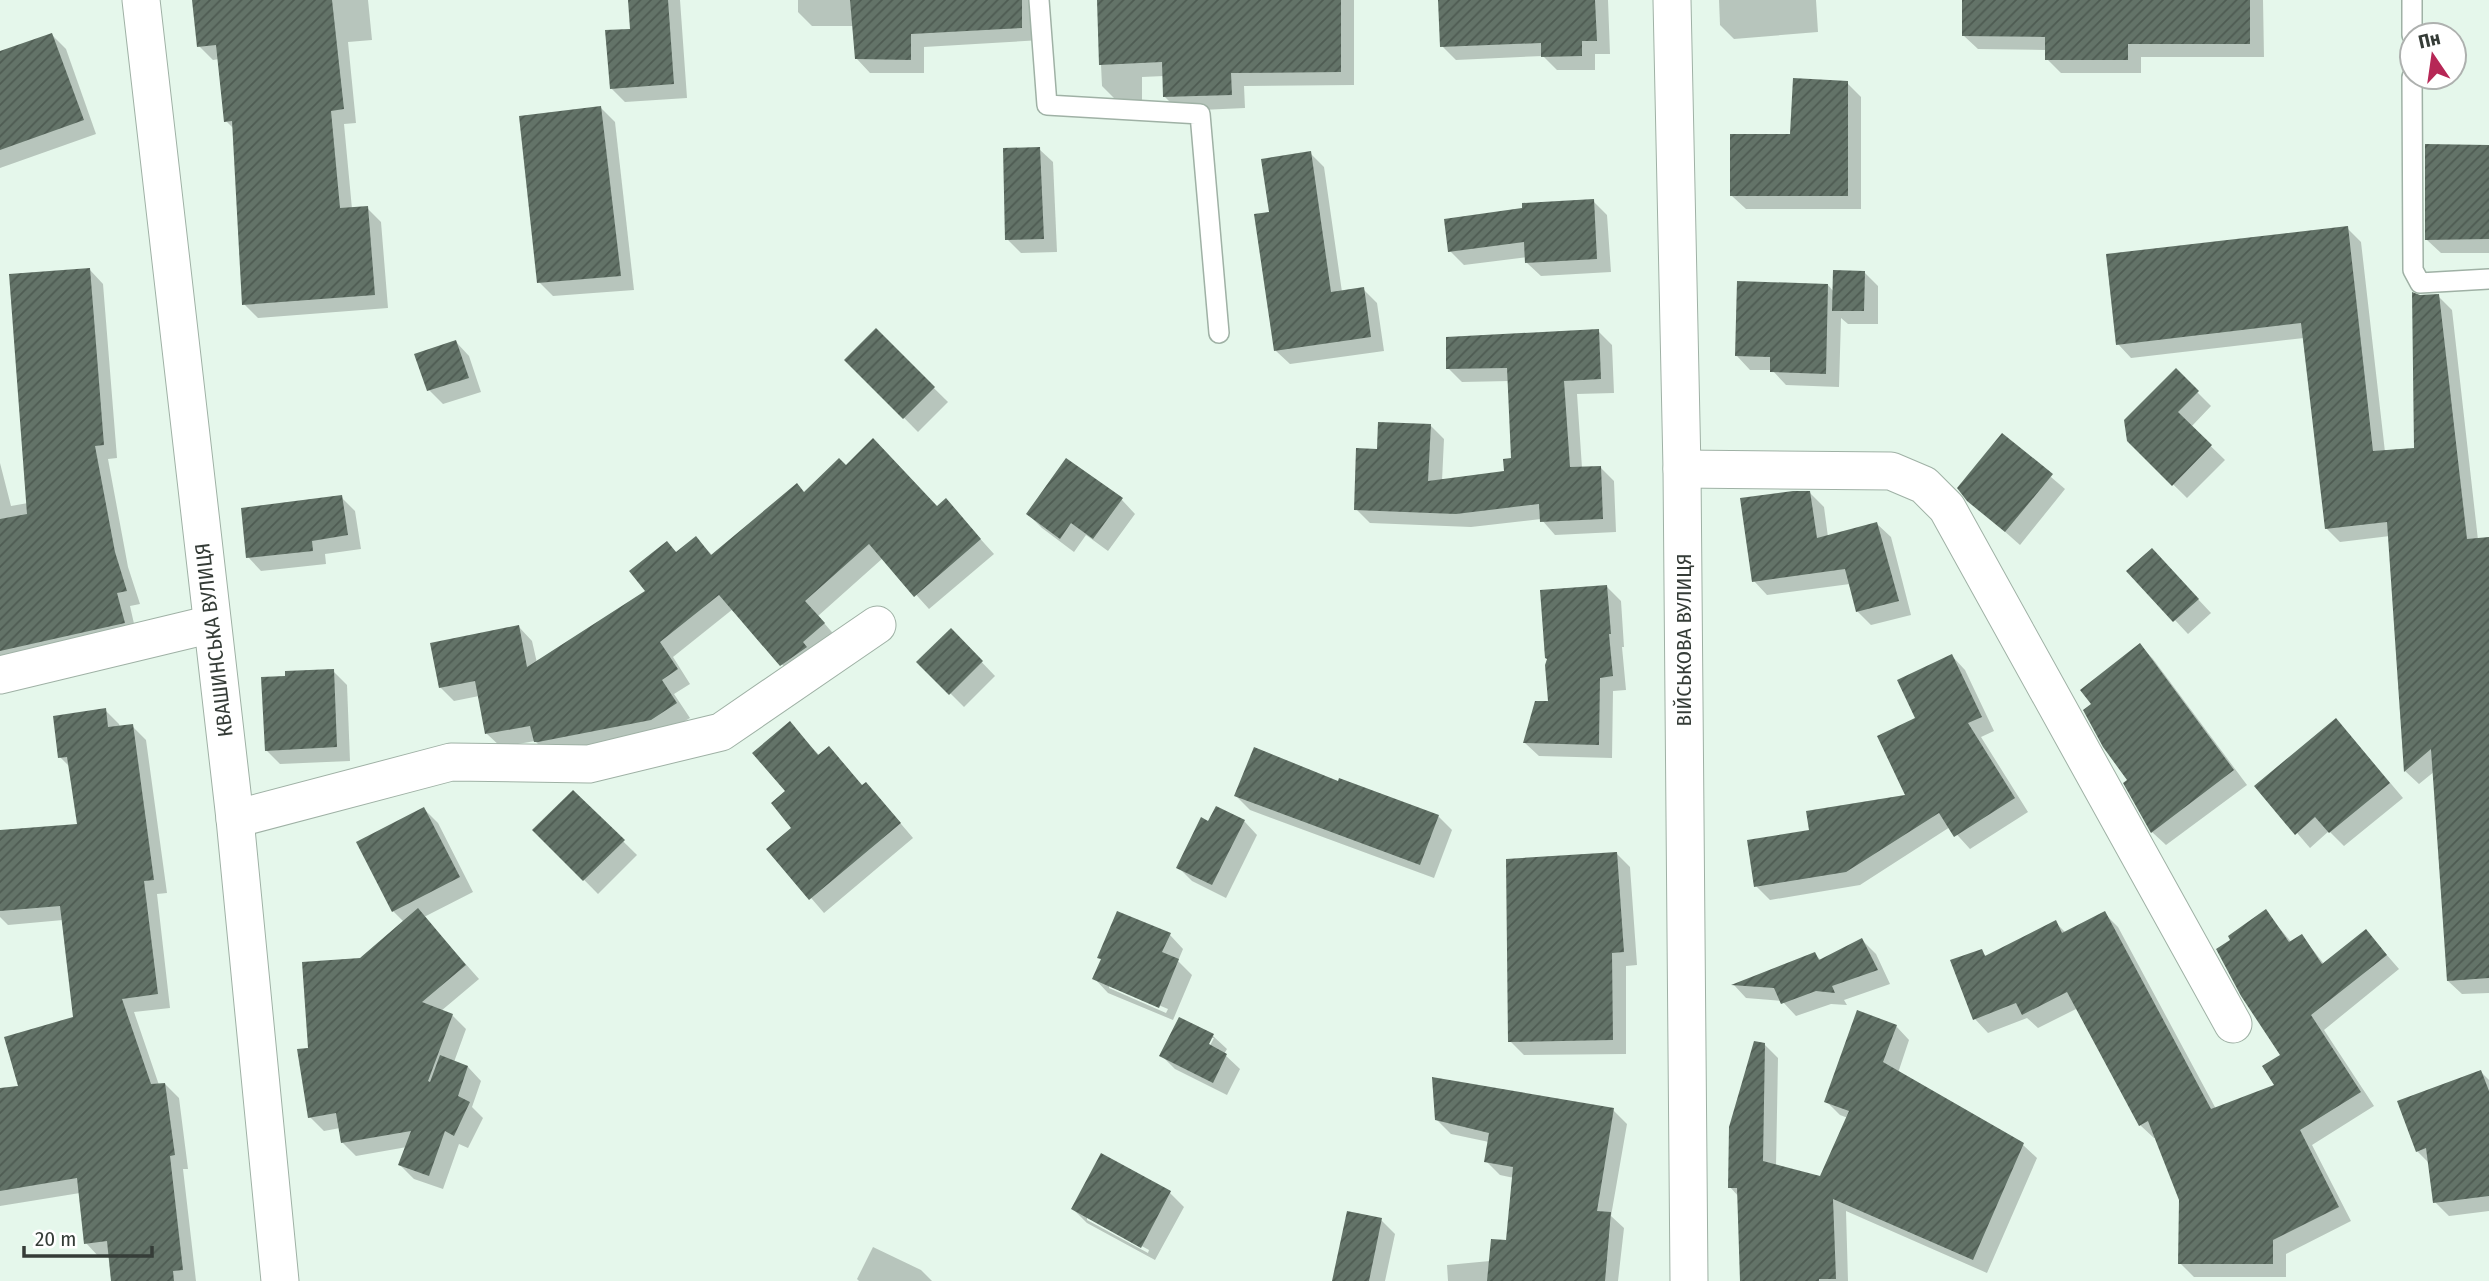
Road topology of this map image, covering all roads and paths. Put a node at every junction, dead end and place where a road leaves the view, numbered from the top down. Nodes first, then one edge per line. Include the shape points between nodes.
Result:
1 (141, 0) edge
2 (1039, 0) edge
3 (1672, 0) edge
4 (2412, 0) edge
5 (2412, 21) edge
6 (2412, 91) edge
7 (2489, 279) edge
8 (1219, 333) dead end
9 (1682, 469) junction
10 (212, 624) junction
11 (877, 625) dead end
12 (0, 675) edge
13 (235, 819) junction
14 (2232, 1024) dead end
15 (280, 1281) edge
16 (1689, 1281) edge

1 - 10 street, КВАШИНСЬКА ВУЛИЦЯ
2 - 8 lane via 1047,105 1200,114
3 - 9 street, ВІЙСЬКОВА ВУЛИЦЯ
4 - 5 lane
6 - 7 lane via 2413,270 2420,283
9 - 14 street via 1891,471 1924,485 1947,508
9 - 16 street, ВІЙСЬКОВА ВУЛИЦЯ
10 - 12 street
10 - 13 street, КВАШИНСЬКА ВУЛИЦЯ
11 - 13 street via 721,732 589,764 451,762
13 - 15 street, КВАШИНСЬКА ВУЛИЦЯ

